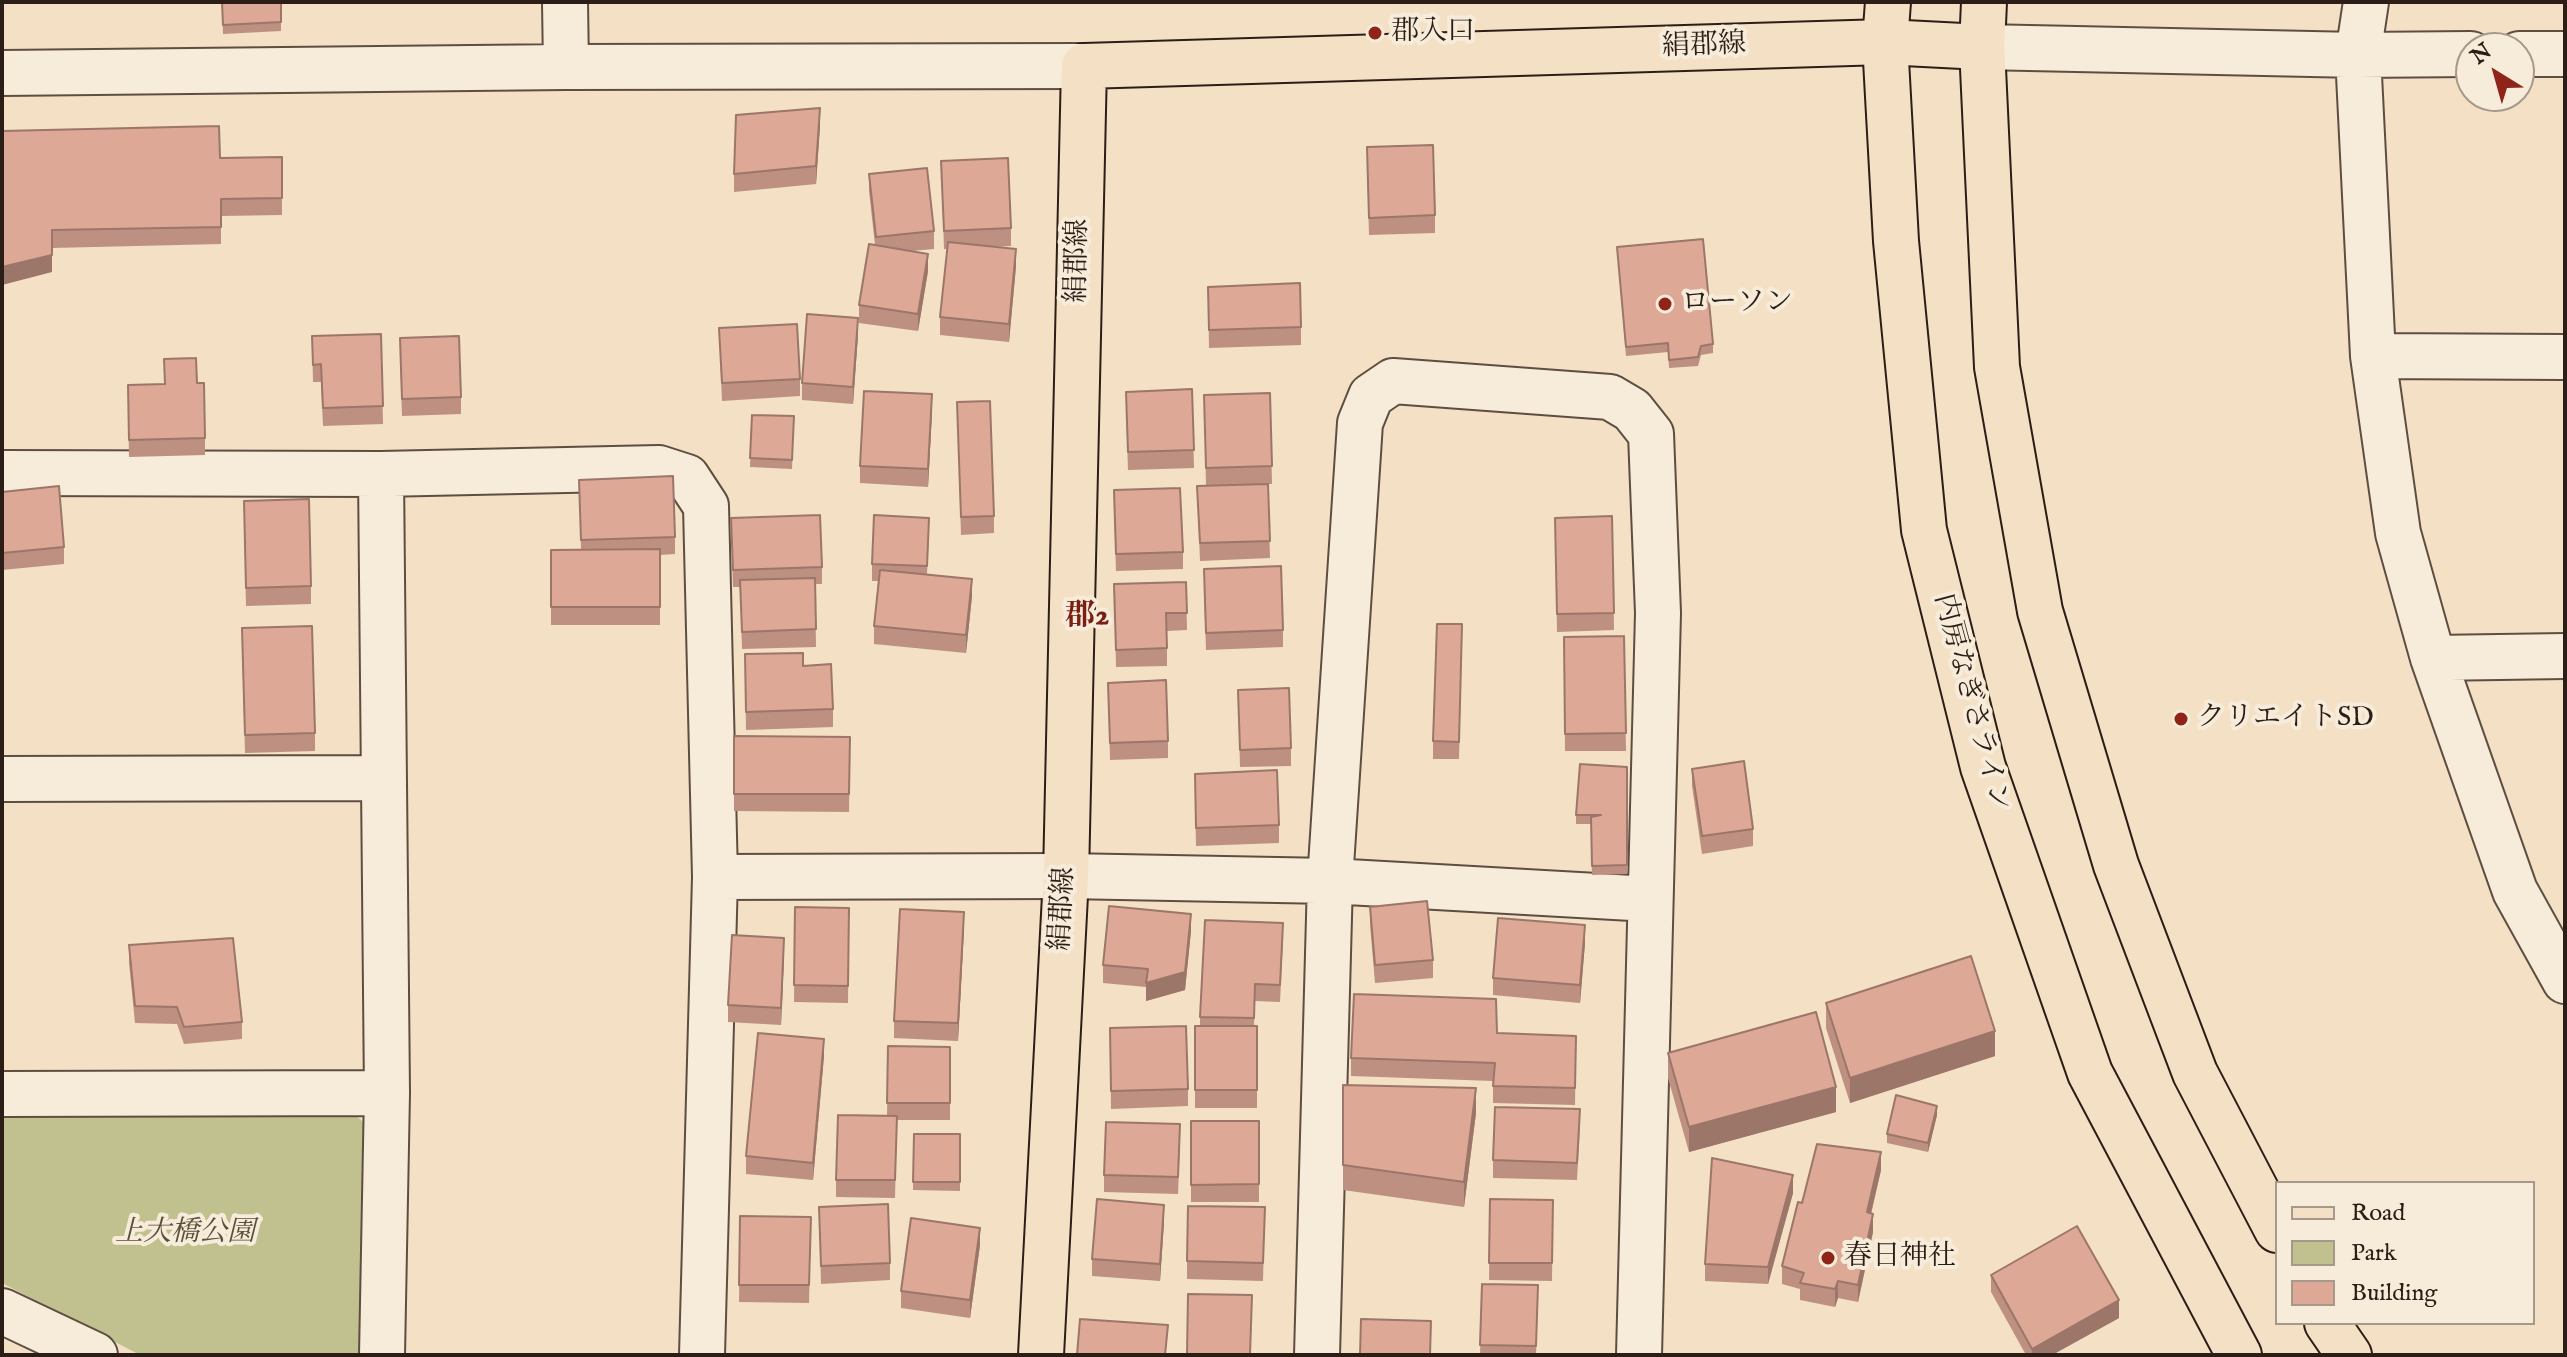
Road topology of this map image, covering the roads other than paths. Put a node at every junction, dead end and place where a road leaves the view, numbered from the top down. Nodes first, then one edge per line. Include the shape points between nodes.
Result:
1 (565, 2) edge
2 (1984, 2) edge
3 (2366, 2) edge
4 (1887, 22) edge
5 (1982, 47) junction
6 (2455, 54) edge
7 (2535, 54) edge
8 (2565, 54) edge
9 (2358, 55) junction
10 (1084, 66) junction
11 (566, 67) junction
12 (2, 73) edge
13 (2373, 356) junction
14 (2565, 357) edge
15 (2, 473) edge
16 (381, 474) junction
17 (2565, 656) edge
18 (2433, 658) junction
19 (384, 778) junction
20 (2, 779) edge
21 (1066, 876) junction
22 (715, 877) junction
23 (1330, 881) junction
24 (1650, 899) junction
25 (2565, 981) edge
26 (387, 1093) junction
27 (2, 1094) edge
28 (2275, 1226) edge
29 (2, 1311) edge
30 (2328, 1325) edge
31 (95, 1355) edge
32 (382, 1355) edge
33 (702, 1355) edge
34 (1041, 1355) edge
35 (1317, 1355) edge
36 (1639, 1355) edge
37 (2239, 1355) edge
38 (2349, 1355) edge

1 - 11 street
2 - 5 main road
3 - 9 street
4 - 5 main road, 絹郡線
4 - 10 main road, 絹郡線
4 - 37 main road, 内房なぎさライン via 1896,241 1924,530 1983,767 2090,1073
5 - 9 street
5 - 28 main road via 1997,367 2040,611 2116,865 2195,1073
6 - 9 street
7 - 8 street
9 - 13 street
10 - 11 street
10 - 21 main road, 絹郡線
11 - 12 street
13 - 14 street
13 - 18 street via 2398,533
15 - 16 street
16 - 19 street
16 - 22 street via 659,468 687,477 706,506
17 - 18 street
18 - 25 street via 2515,891
19 - 20 street
19 - 26 street
21 - 22 street
21 - 23 street
21 - 34 main road, 絹郡線
22 - 33 street
23 - 24 street
23 - 24 street via 1360,423 1371,396 1393,381 1610,397 1632,410 1651,434 1658,613
23 - 35 street
24 - 36 street
26 - 27 street
26 - 32 street
29 - 31 street
30 - 38 main road

